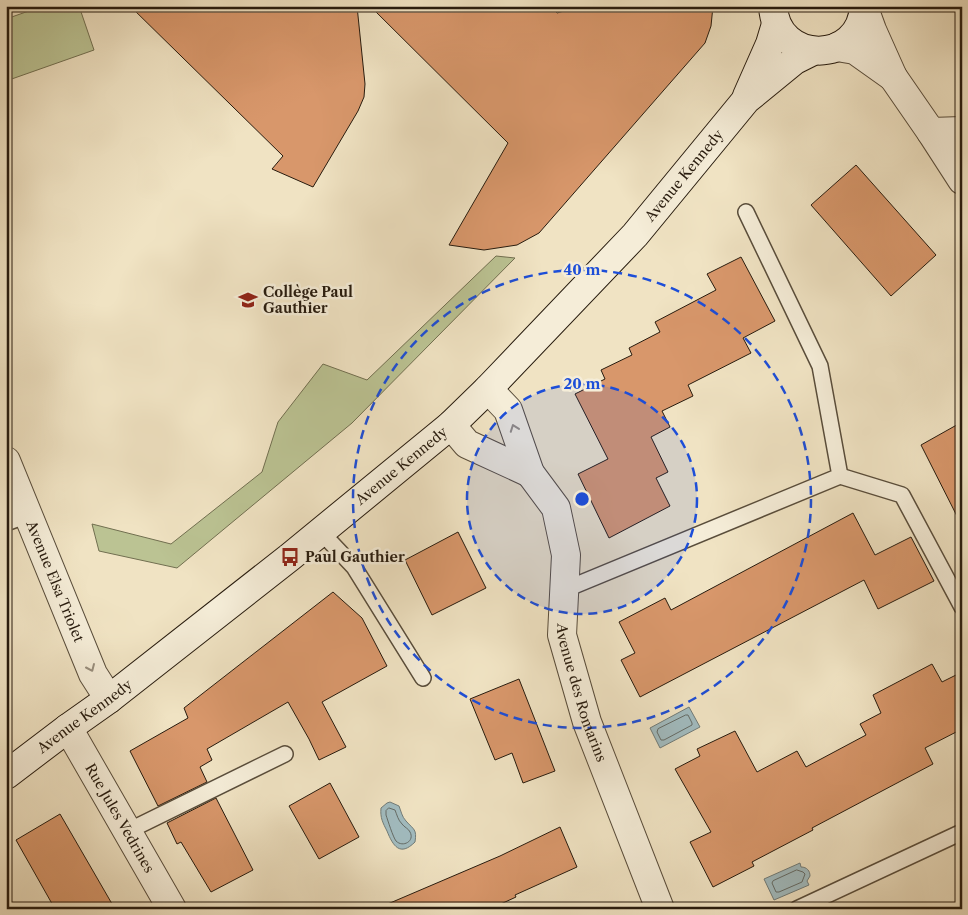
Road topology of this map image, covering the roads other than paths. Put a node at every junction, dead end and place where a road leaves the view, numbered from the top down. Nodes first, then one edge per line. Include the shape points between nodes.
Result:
1 (864, 7) edge
2 (774, 15) edge
3 (825, 49) junction
4 (894, 76) junction
5 (746, 100) junction
6 (962, 131) edge
7 (931, 132) junction
8 (962, 180) edge
9 (746, 212) dead end
10 (488, 389) junction
11 (451, 425) junction
12 (6, 461) edge
13 (530, 473) junction
14 (840, 476) junction
15 (17, 519) edge
16 (321, 532) junction
17 (564, 590) junction
18 (962, 607) edge
19 (423, 678) dead end
20 (109, 699) junction
21 (68, 728) junction
22 (285, 754) dead end
23 (6, 775) edge
24 (128, 831) junction
25 (962, 832) edge
26 (172, 909) edge
27 (660, 909) edge
28 (797, 909) edge

1 - 3 street, Avenue Kennedy via 862,20 848,41
1 - 4 street
2 - 3 street via 785,37 798,47
2 - 5 street, Avenue Kennedy via 770,44
3 - 4 street via 855,50
3 - 5 street, Avenue Kennedy via 795,60
4 - 7 street
5 - 10 street, Avenue Kennedy via 635,235
6 - 7 street
7 - 8 street
9 - 14 lane via 820,366
10 - 11 street, Avenue Kennedy
13 -> 10 street, Avenue des Romarins via 508,410
11 - 13 street, Avenue des Romarins via 467,444
11 - 16 street, Avenue Kennedy
12 - 15 street, Avenue Elsa Triolet
13 - 17 street, Avenue des Romarins via 556,508 566,555
14 - 17 lane
14 - 18 lane via 902,495
15 -> 20 street, Avenue Elsa Triolet
16 - 19 lane via 354,567
16 - 20 street, Avenue Kennedy
17 - 27 street, Avenue des Romarins via 562,635 587,722
20 - 21 street, Avenue Kennedy
21 - 23 street, Avenue Kennedy
21 - 24 street, Rue Jules Vedrines
22 - 24 lane
24 - 26 street, Rue Jules Vedrines
25 - 28 lane

